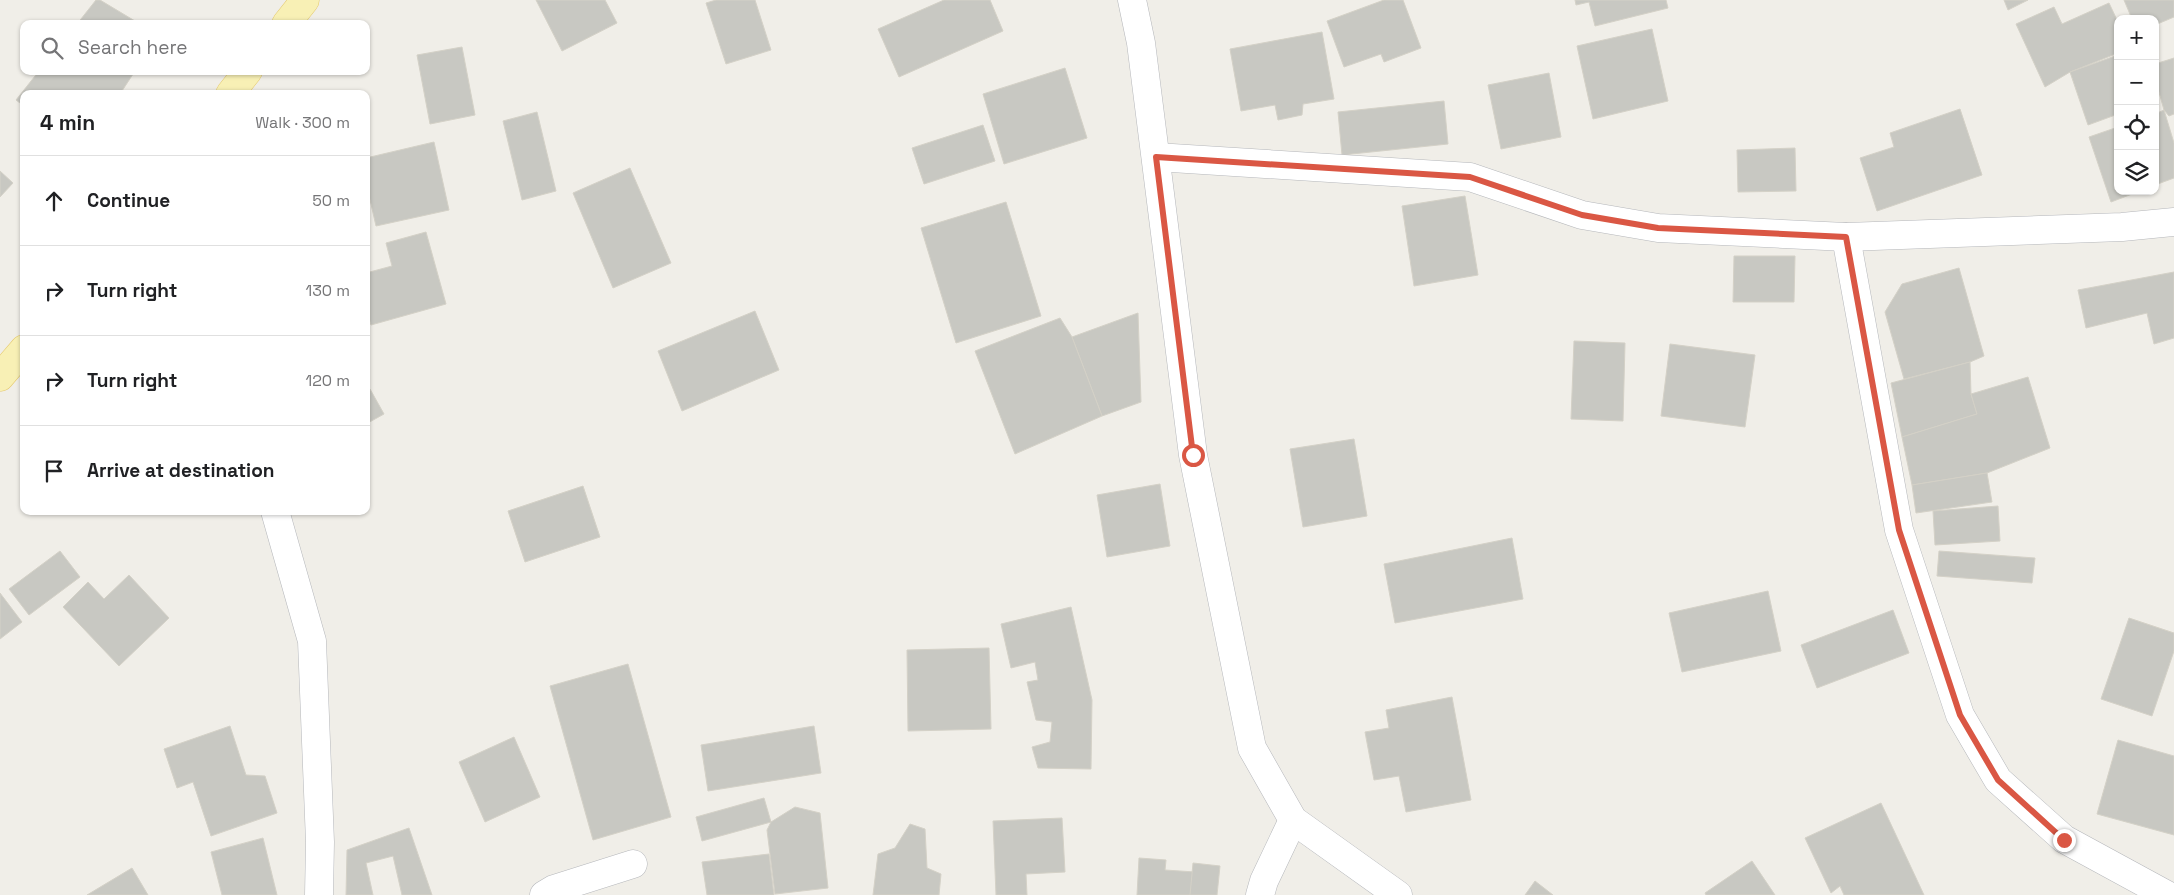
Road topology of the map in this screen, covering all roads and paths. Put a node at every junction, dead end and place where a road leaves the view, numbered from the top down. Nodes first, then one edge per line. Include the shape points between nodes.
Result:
1 (305, 0) edge
2 (1132, 0) edge
3 (289, 20) edge
4 (245, 75) edge
5 (233, 90) edge
6 (1156, 157) junction
7 (2174, 222) edge
8 (1846, 237) junction
9 (20, 354) edge
10 (0, 377) edge
11 (276, 515) edge
12 (1293, 820) junction
13 (633, 864) dead end
14 (319, 895) edge
15 (544, 895) edge
16 (1260, 895) edge
17 (1398, 895) edge
18 (2167, 895) edge

1 - 3 main road
2 - 6 street
4 - 5 main road
6 - 8 street via 1470,177 1582,215 1658,228
6 - 12 street via 1193,455 1252,748
7 - 8 street via 2122,227
8 - 18 street via 1899,530 1960,715 1998,780 2064,840
9 - 10 main road
11 - 14 street via 312,641
12 - 16 street
12 - 17 street
13 - 15 street

